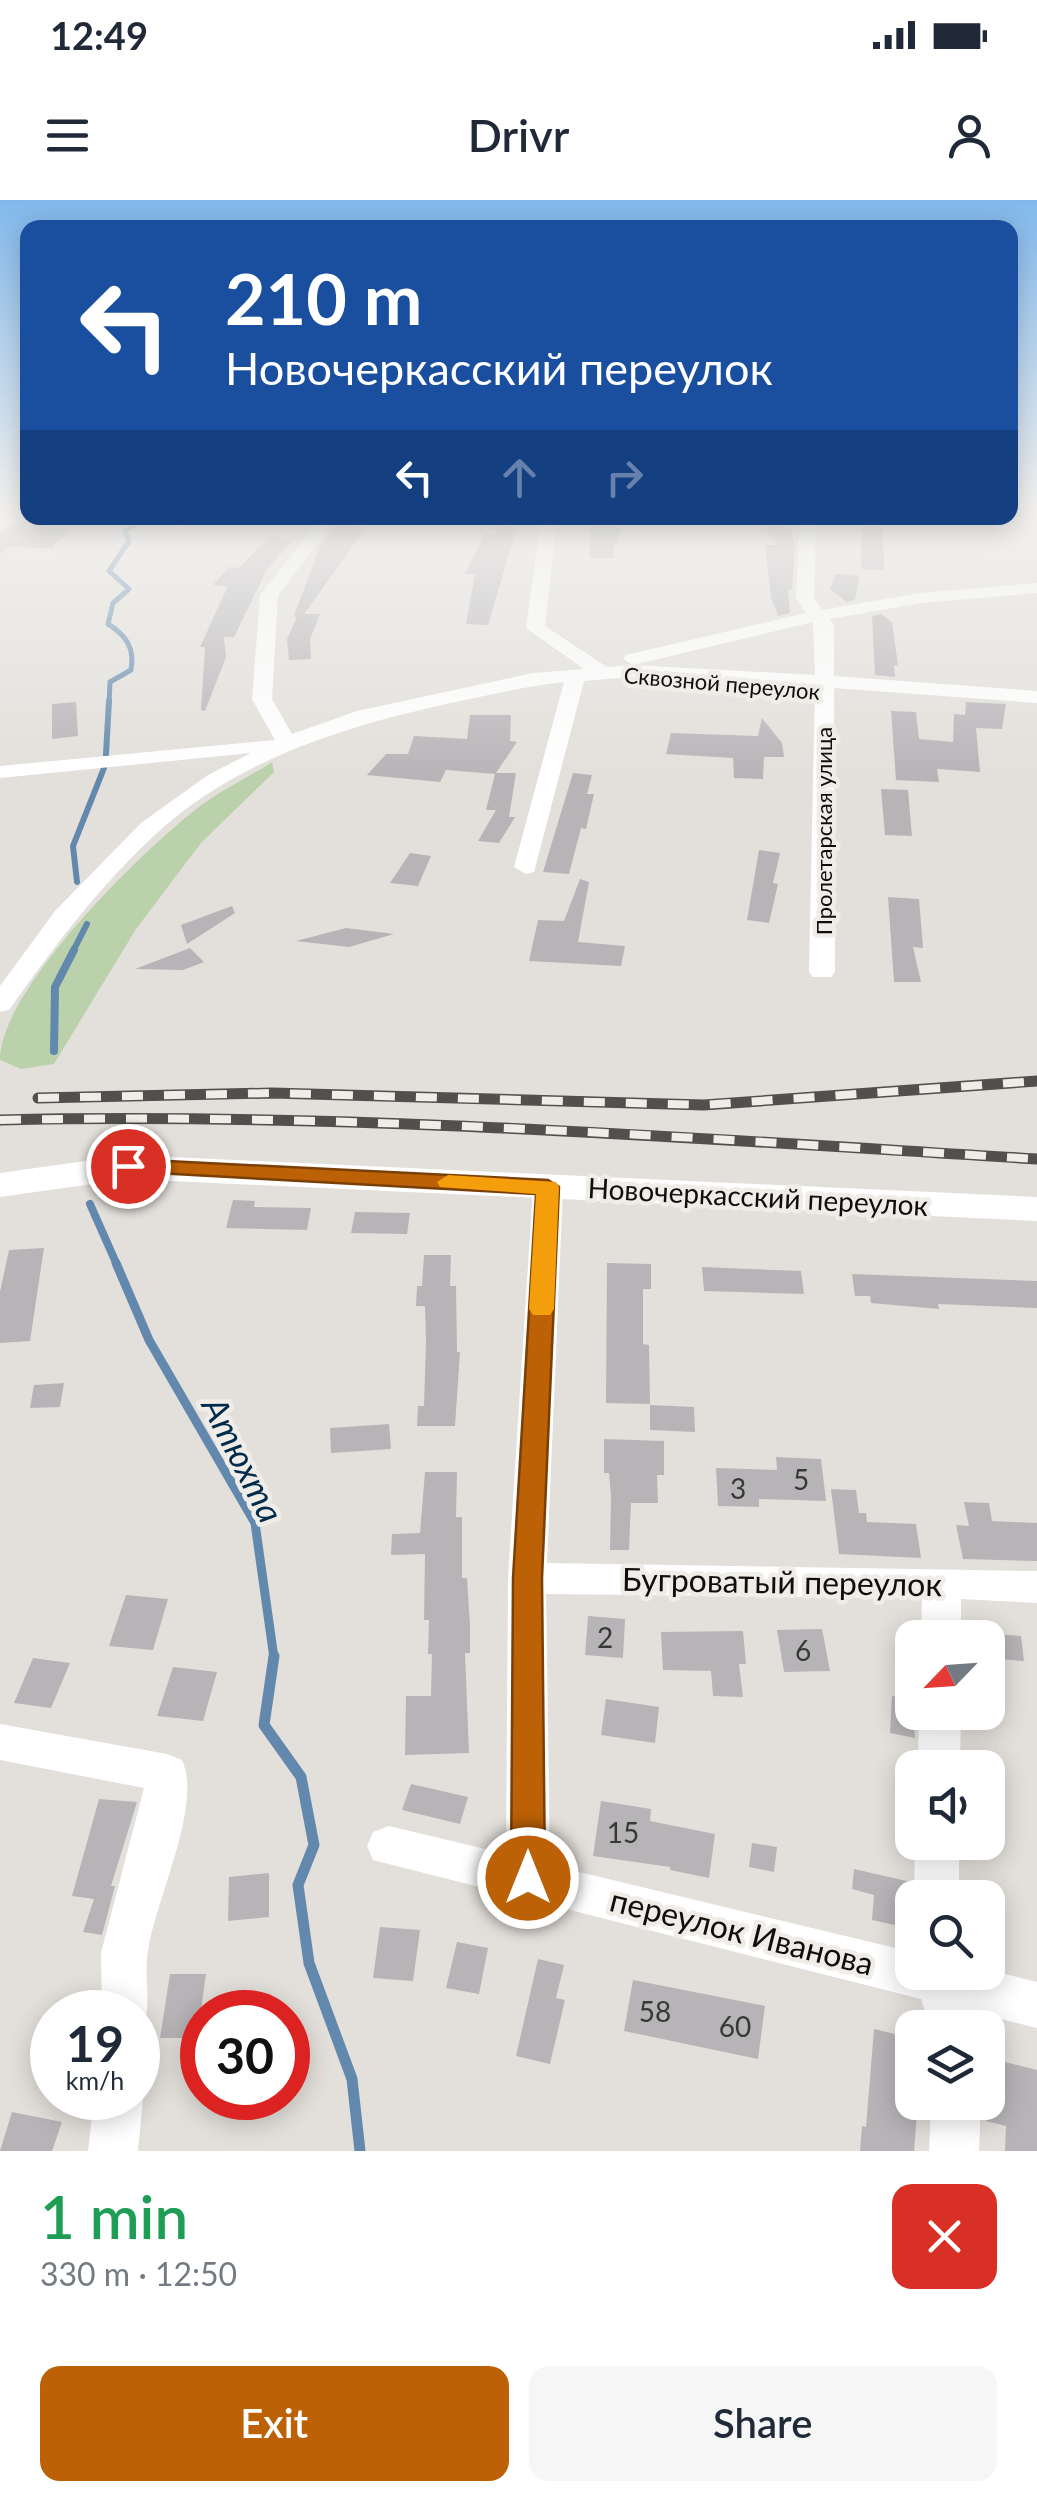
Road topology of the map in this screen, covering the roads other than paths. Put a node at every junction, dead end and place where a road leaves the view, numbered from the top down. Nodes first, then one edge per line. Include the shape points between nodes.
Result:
1 (268, 595) edge
2 (539, 595) edge
3 (804, 595) edge
4 (955, 595) edge
5 (817, 616) junction
6 (602, 672) junction
7 (576, 674) junction
8 (824, 687) junction
9 (1037, 697) edge
10 (1037, 707) edge
11 (286, 743) junction
12 (0, 772) edge
13 (526, 867) dead end
14 (822, 972) dead end
15 (0, 1004) edge
16 (0, 1185) edge
17 (548, 1187) junction
18 (1037, 1208) edge
19 (527, 1578) junction
20 (942, 1582) junction
21 (1037, 1588) edge
22 (941, 1620) edge
23 (0, 1742) edge
24 (389, 1846) dead end
25 (528, 1878) junction
26 (895, 1966) edge
27 (125, 1990) edge
28 (986, 1990) edge
29 (1037, 2005) edge
30 (116, 2120) edge
31 (955, 2120) edge
32 (113, 2151) edge
33 (954, 2151) edge

1 - 11 street via 262,700
2 - 6 street via 535,628
3 - 5 street, Пролетарская улица
4 - 5 street
5 - 6 street via 642,655
5 - 8 street, Пролетарская улица via 825,626
6 - 7 street
6 - 8 street, Сквозной переулок
7 - 11 street via 357,717
7 - 13 street
8 - 9 street, Сквозной переулок
8 - 10 street, Сквозной переулок
8 - 14 street, Пролетарская улица
11 - 12 street
11 - 15 street via 216,780 150,828 64,916
16 - 17 main road, Новочеркасский переулок via 128,1166
17 - 18 main road, Новочеркасский переулок
17 - 19 street
19 - 20 street, Бугроватый переулок
19 - 25 street
20 - 21 street, Бугроватый переулок
20 - 22 street
23 - 27 street via 167,1773 124,1953
24 - 25 street, переулок Иванова
25 - 26 street, переулок Иванова
28 - 29 street, переулок Иванова
30 - 32 street
31 - 33 street

